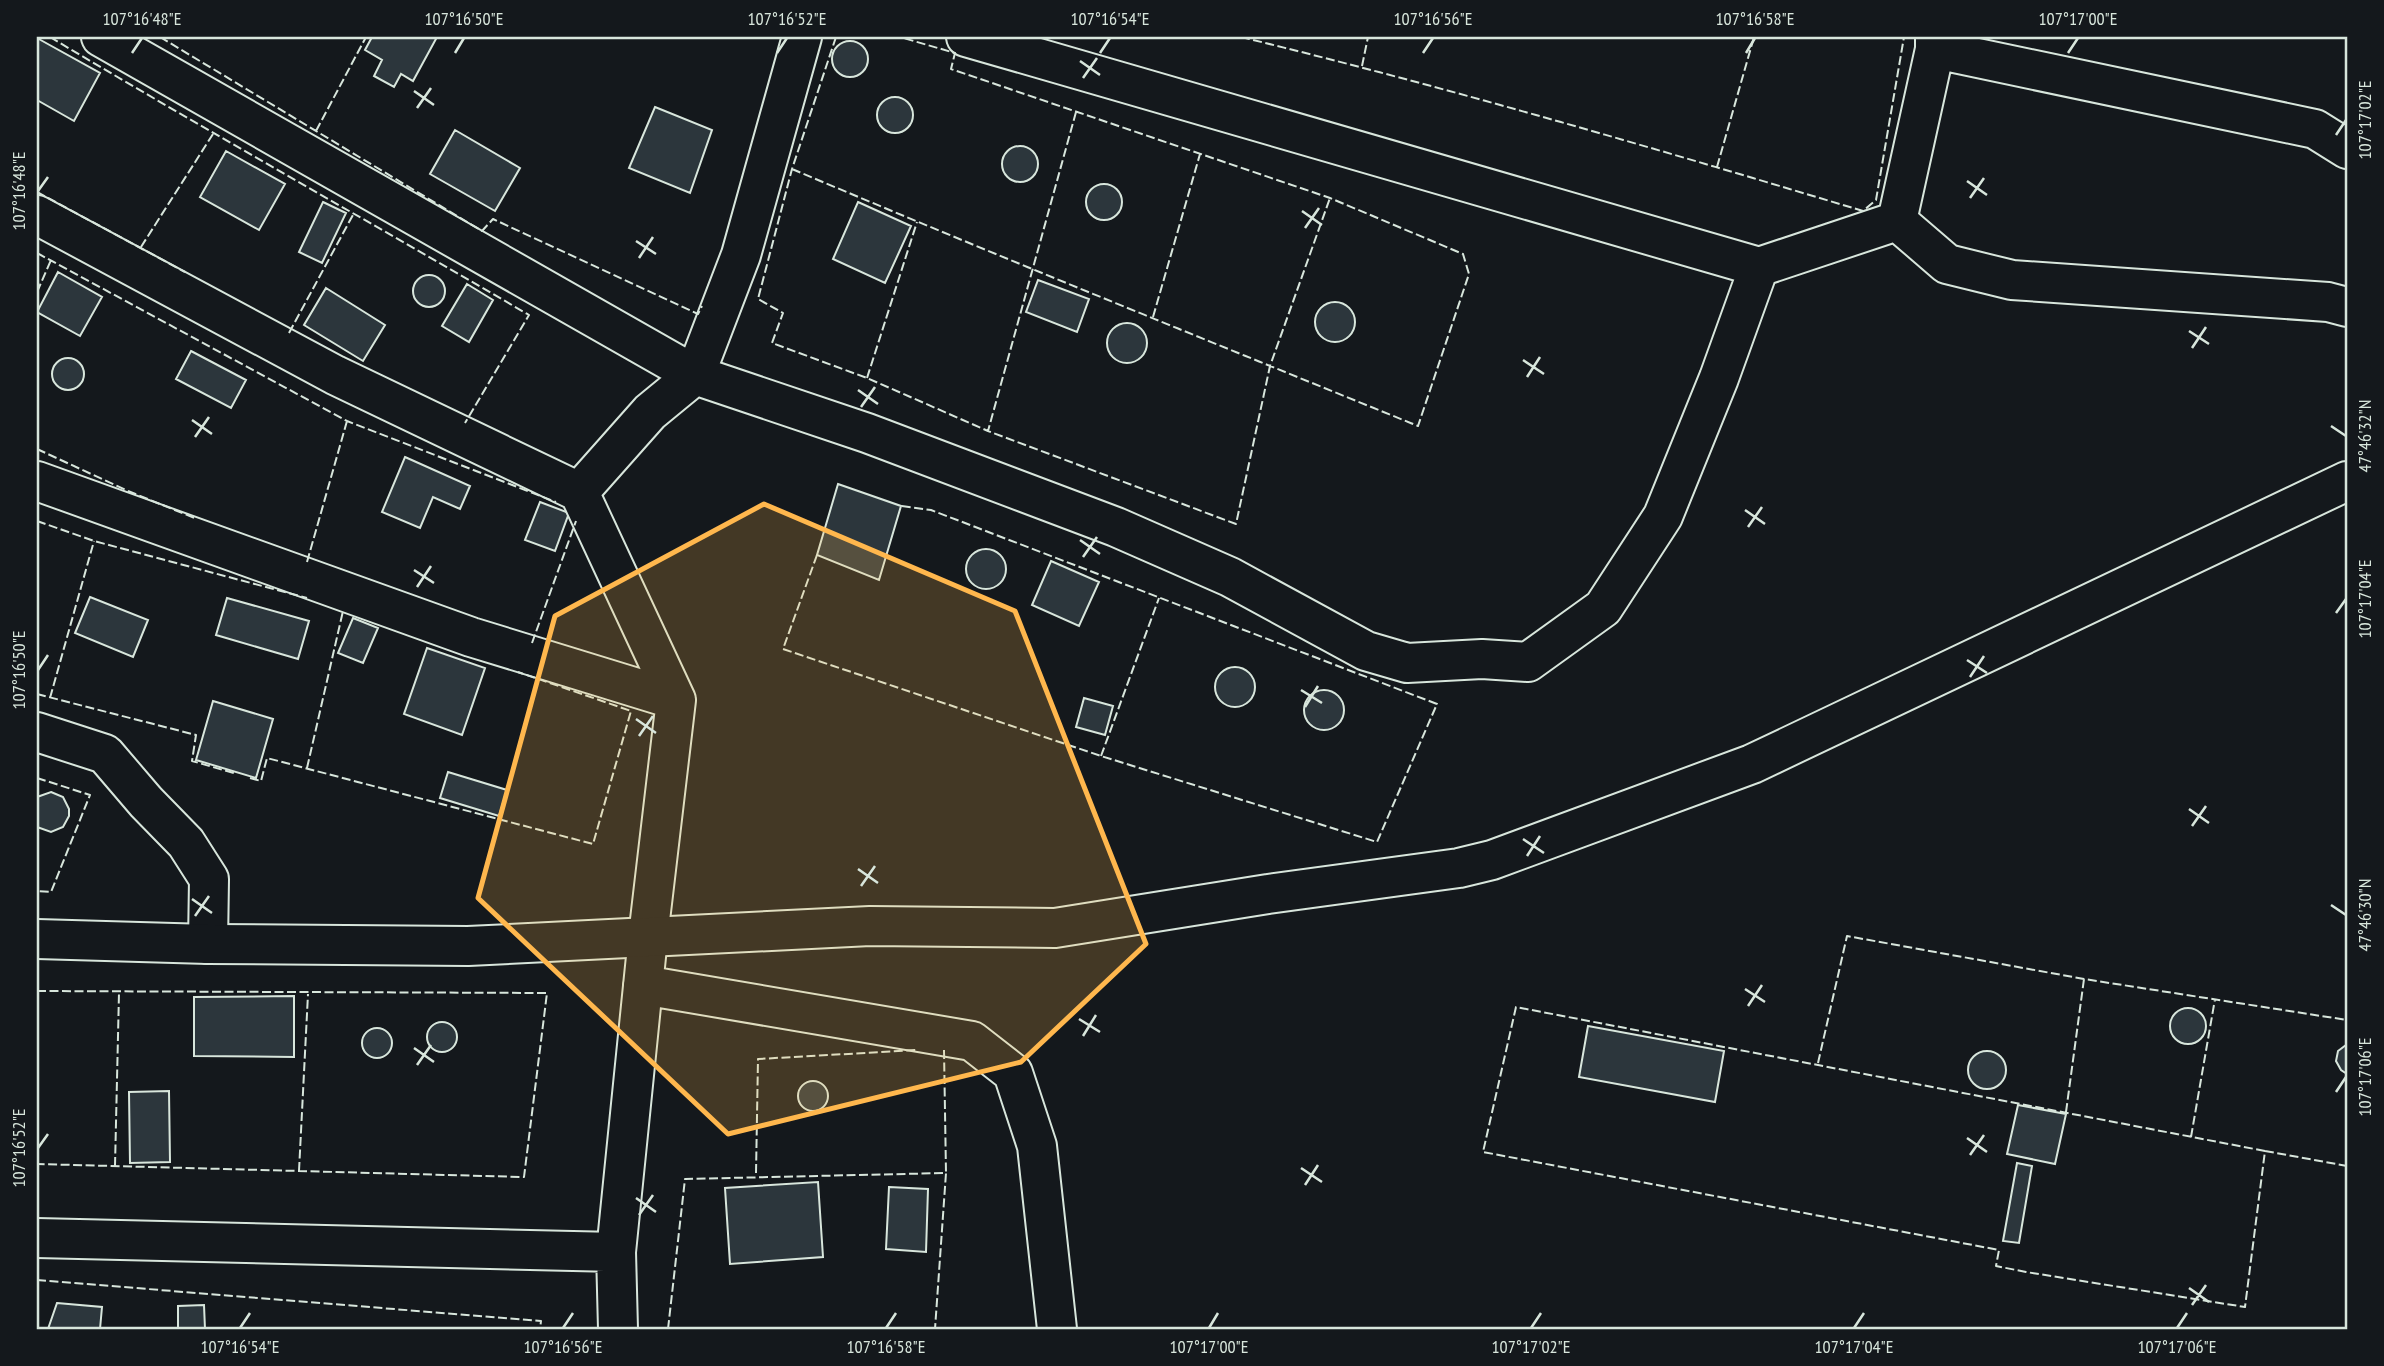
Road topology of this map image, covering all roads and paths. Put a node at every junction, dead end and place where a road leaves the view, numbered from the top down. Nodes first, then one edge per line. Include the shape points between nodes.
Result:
1 (101, 37) edge
2 (802, 37) edge
3 (966, 37) edge
4 (1935, 43) edge
5 (2347, 149) edge
6 (37, 215) edge
7 (1898, 221) junction
8 (1759, 267) junction
9 (2347, 307) edge
10 (695, 375) junction
11 (37, 481) edge
12 (2347, 481) edge
13 (579, 492) junction
14 (676, 700) junction
15 (37, 732) edge
16 (648, 937) junction
17 (37, 939) edge
18 (208, 944) junction
19 (643, 985) junction
20 (37, 1238) edge
21 (616, 1252) junction
22 (618, 1329) edge
23 (1057, 1329) edge

1 - 10 street
2 - 10 street via 741,255
3 - 8 street
4 - 5 street via 2315,129
4 - 7 street
6 - 13 street via 335,375
7 - 8 street
7 - 9 street via 1947,264 2012,281 2328,302
8 - 10 street via 1663,516 1603,608 1528,662 1406,663 1366,651 1230,577 1116,527 867,433
10 - 13 street via 650,412
11 - 14 street via 471,637
12 - 16 street via 1752,764 1459,869 1055,928 870,926
13 - 14 street
14 - 16 street
15 - 18 street via 105,754 186,843 209,879
16 - 18 street via 468,946
16 - 19 street
17 - 18 street
19 - 21 street
19 - 23 street via 972,1041 1013,1073 1037,1146
20 - 21 street
21 - 22 street

